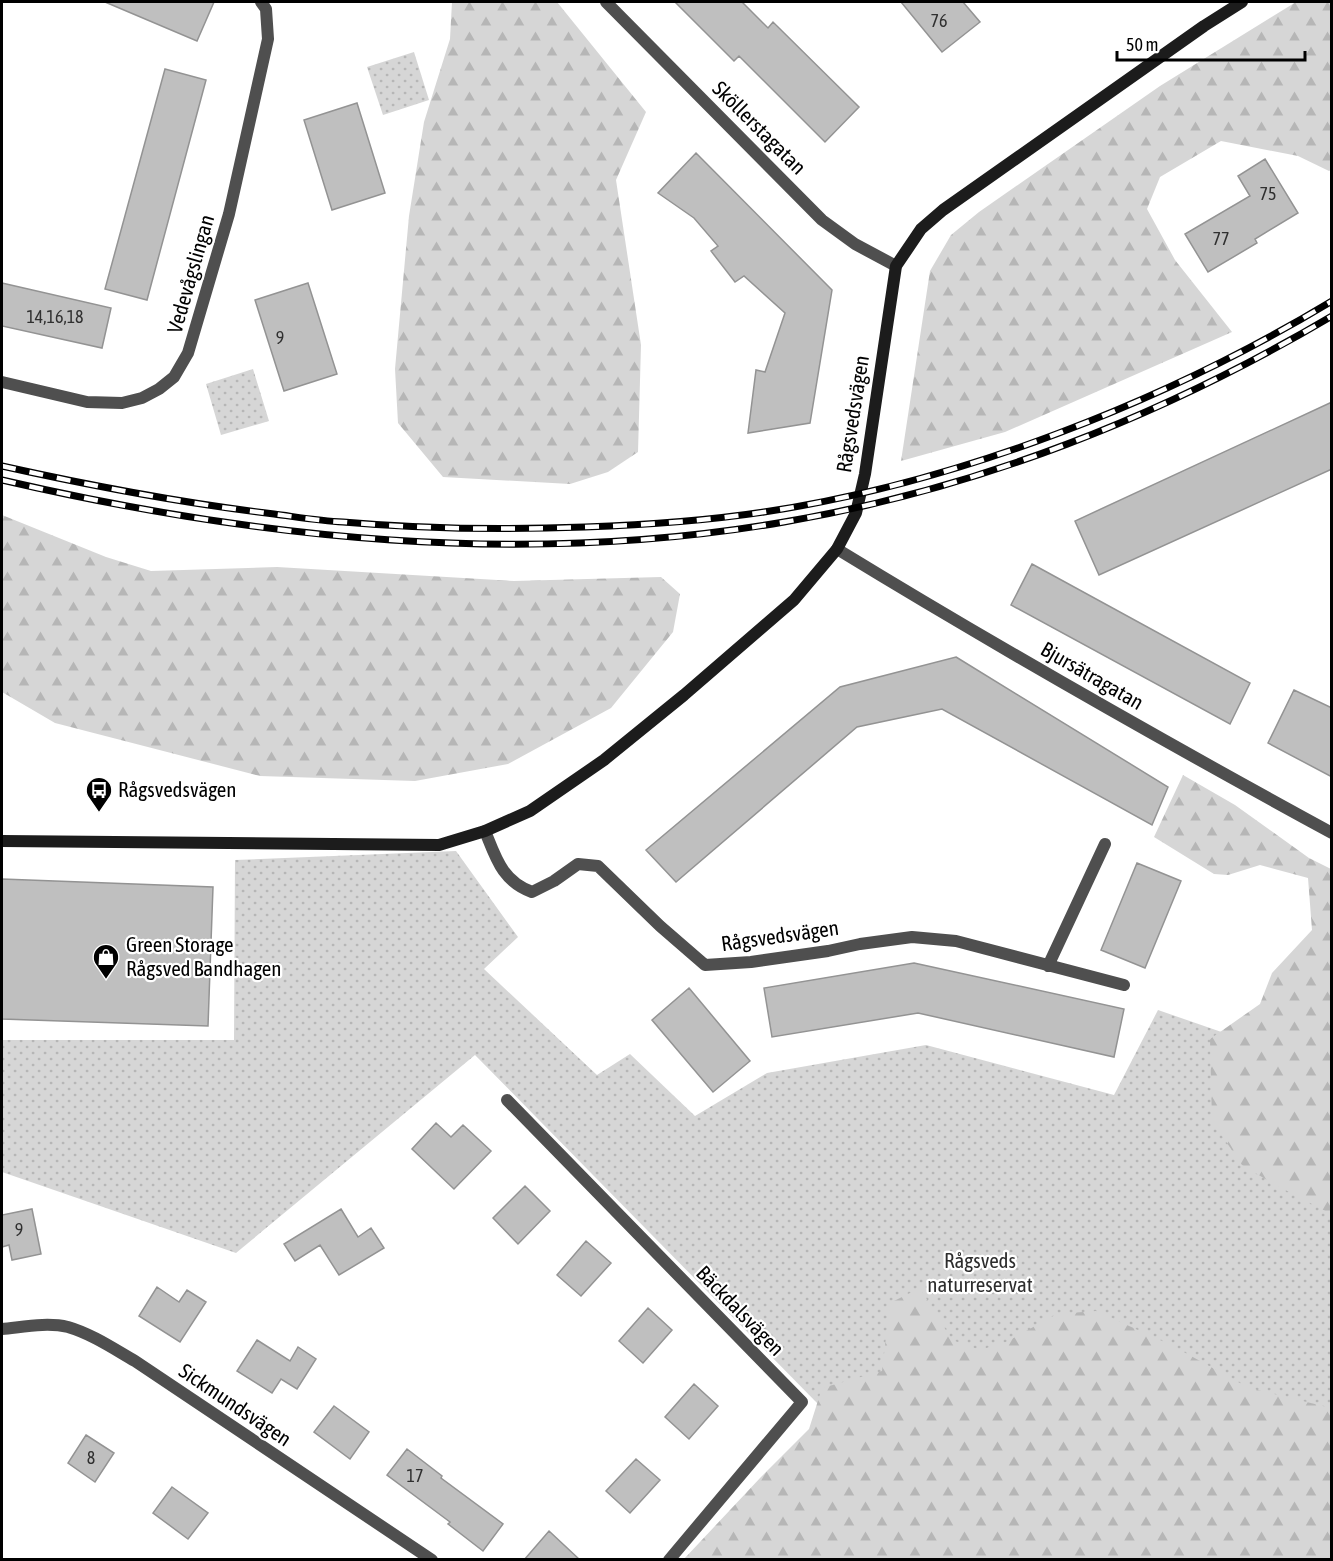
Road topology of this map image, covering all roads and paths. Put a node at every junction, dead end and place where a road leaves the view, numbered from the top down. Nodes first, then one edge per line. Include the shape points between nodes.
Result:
1 (261, 2) edge
2 (606, 2) edge
3 (1242, 2) edge
4 (896, 266) junction
5 (2, 382) edge
6 (837, 549) junction
7 (485, 831) junction
8 (1332, 833) edge
9 (2, 842) edge
10 (1106, 844) dead end
11 (1048, 966) junction
12 (1124, 985) dead end
13 (507, 1100) dead end
14 (2, 1329) edge
15 (432, 1560) edge
16 (669, 1560) edge

1 - 5 street, Vedevågslingan via 266,9 268,39 229,214 188,353 174,377 159,390 122,403 87,402
2 - 4 street, Sköllerstagatan via 822,220
3 - 4 street, Rågsvedsvägen via 943,210 921,229
4 - 6 street, Rågsvedsvägen via 865,474 856,513
6 - 7 street, Rågsvedsvägen via 794,600 604,760 530,811
6 - 8 street, Bjursätragatan via 987,639
7 - 9 street, Rågsvedsvägen via 439,845
7 - 11 street, Rågsvedsvägen via 505,874 519,887 532,892 578,864 598,866 705,964 751,962 912,937 956,941
10 - 11 street
11 - 12 street, Rågsvedsvägen
13 - 16 street, Bäckdalsvägen via 802,1402
14 - 15 street, Sickmundsvägen via 40,1325 66,1327 86,1334 135,1361

